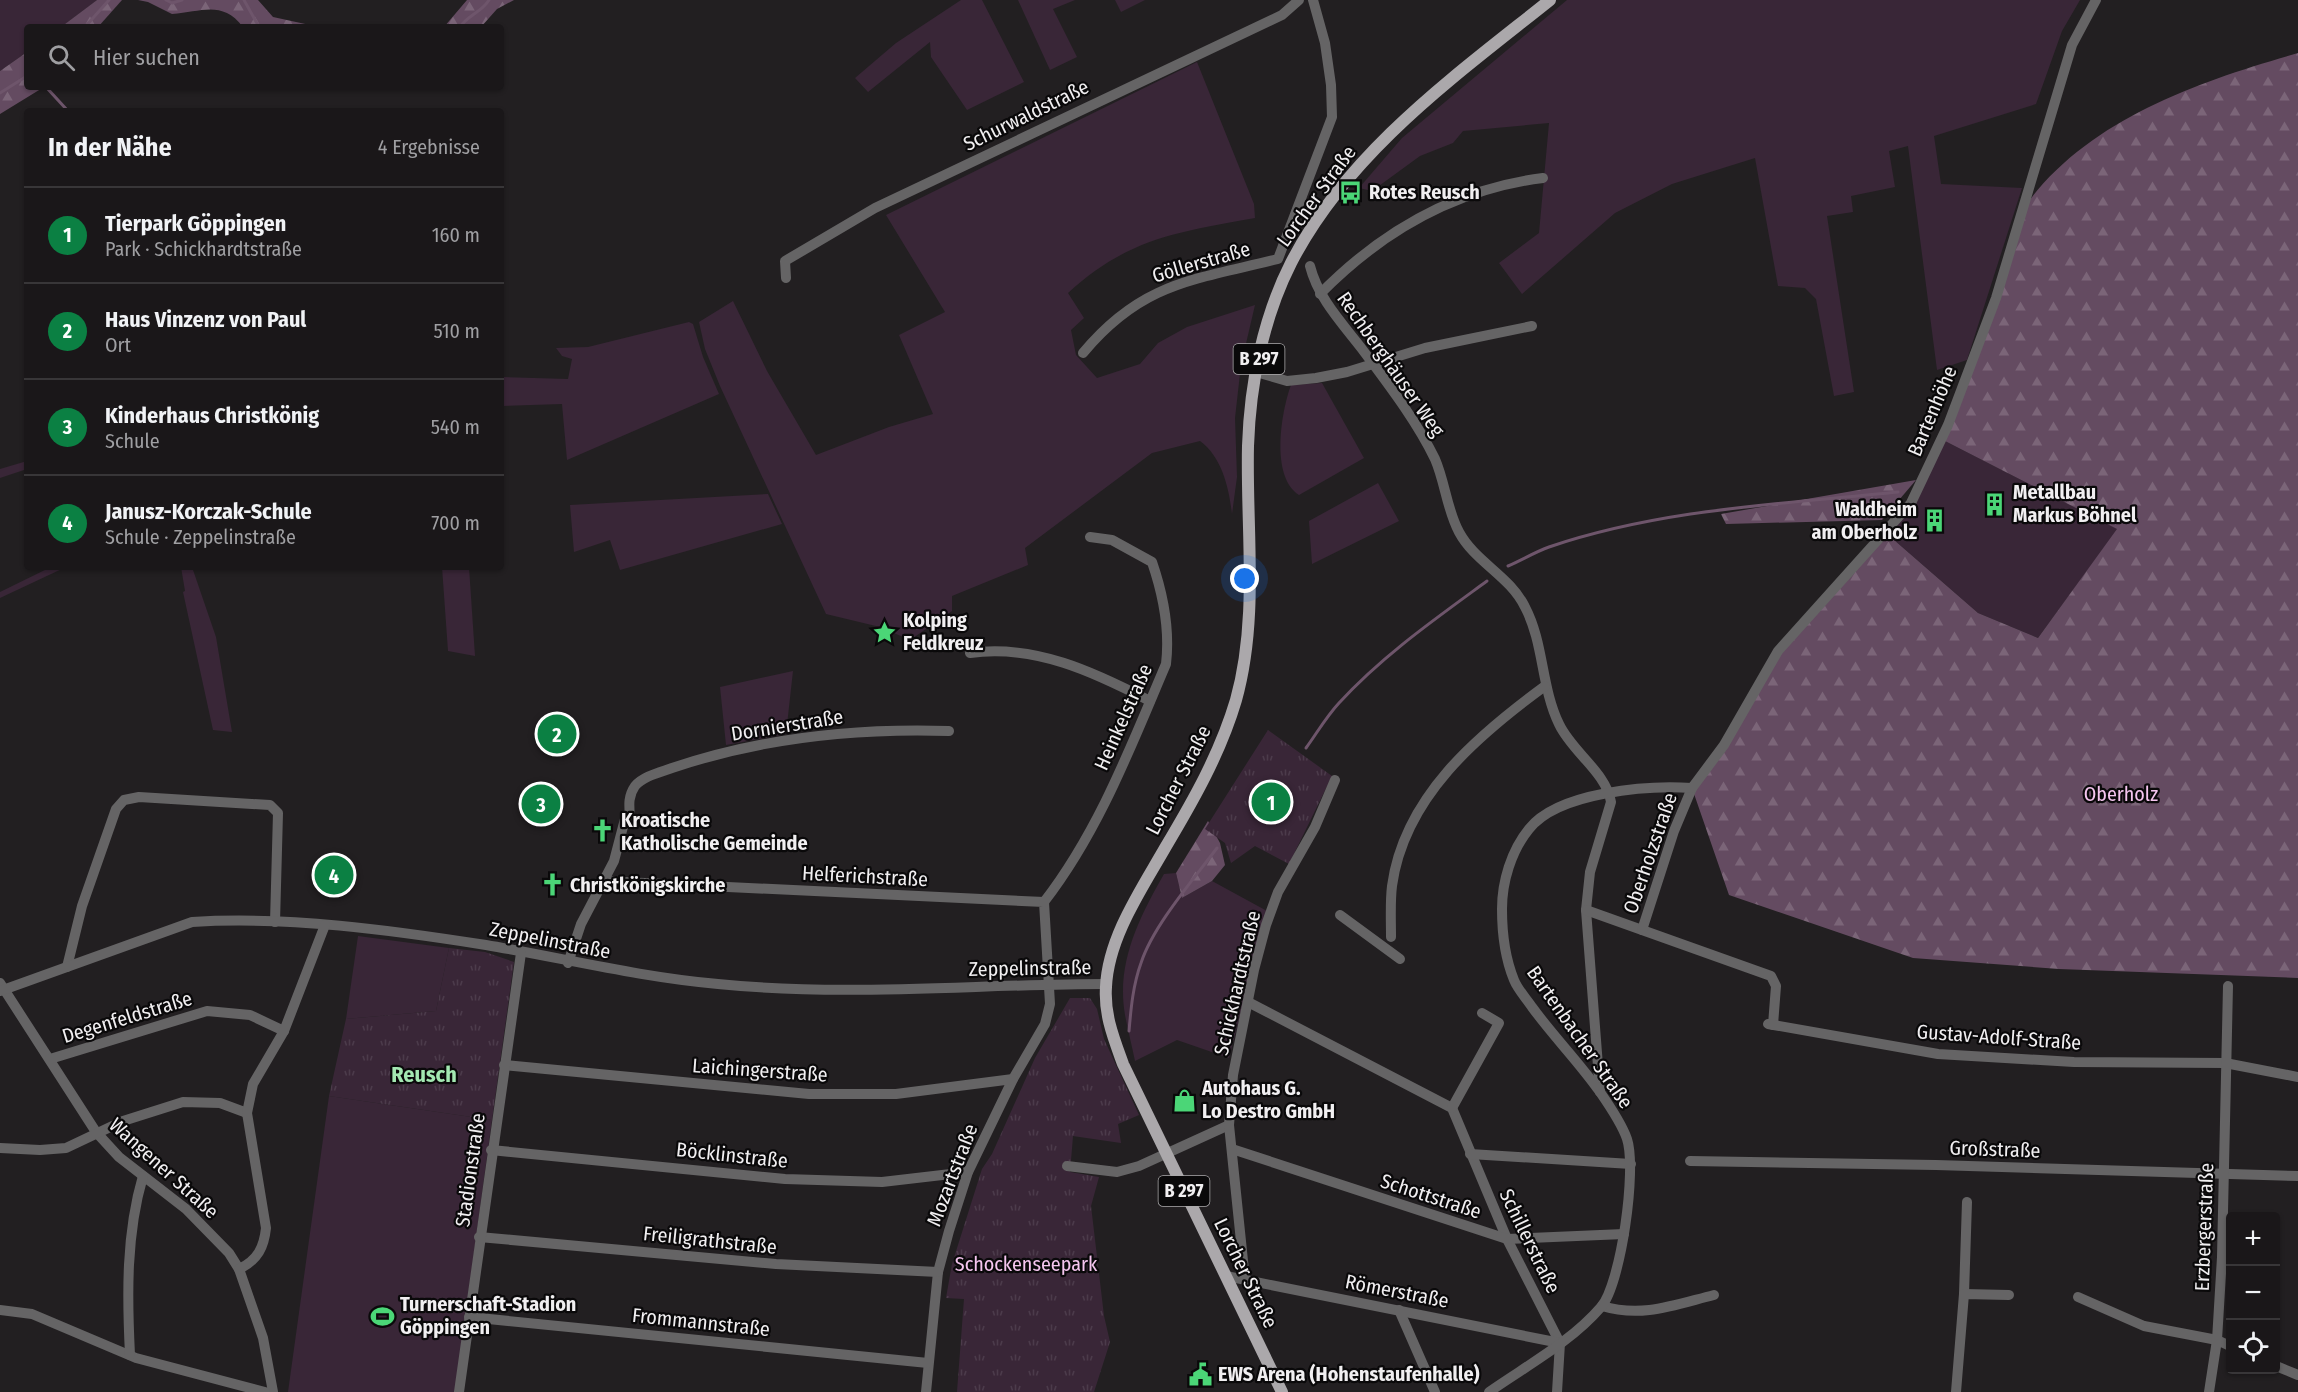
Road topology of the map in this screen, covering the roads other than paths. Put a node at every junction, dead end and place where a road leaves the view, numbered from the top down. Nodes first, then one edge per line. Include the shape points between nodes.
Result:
1 (1299, 0) edge
2 (1313, 0) edge
3 (1550, 0) edge
4 (2096, 0) edge
5 (1543, 178) dead end
6 (1310, 266) dead end
7 (786, 278) dead end
8 (1320, 294) junction
9 (1532, 326) dead end
10 (1083, 353) dead end
11 (1372, 363) junction
12 (1256, 372) junction
13 (1090, 537) dead end
14 (969, 653) dead end
15 (1545, 686) junction
16 (1150, 701) junction
17 (949, 731) dead end
18 (1335, 780) dead end
19 (1696, 784) junction
20 (1609, 792) junction
21 (603, 881) junction
22 (1044, 902) junction
23 (1586, 910) junction
24 (1340, 915) dead end
25 (275, 922) junction
26 (325, 925) junction
27 (1642, 930) junction
28 (1391, 937) dead end
29 (521, 953) junction
30 (1400, 959) dead end
31 (568, 963) junction
32 (67, 967) junction
33 (1049, 983) junction
34 (1106, 984) junction
35 (2228, 986) dead end
36 (2, 988) edge
37 (1248, 1002) junction
38 (1482, 1013) dead end
39 (284, 1031) junction
40 (50, 1059) junction
41 (2225, 1063) junction
42 (504, 1065) junction
43 (2298, 1077) edge
44 (1013, 1079) junction
45 (1600, 1092) junction
46 (1452, 1108) junction
47 (247, 1113) junction
48 (1229, 1125) junction
49 (96, 1132) junction
50 (0, 1148) edge
51 (1232, 1149) junction
52 (491, 1150) junction
53 (1167, 1154) junction
54 (1470, 1154) junction
55 (1690, 1161) dead end
56 (1631, 1164) junction
57 (1067, 1166) dead end
58 (968, 1172) junction
59 (2224, 1175) junction
60 (143, 1176) junction
61 (2298, 1176) edge
62 (1967, 1202) dead end
63 (1624, 1234) junction
64 (479, 1237) junction
65 (1507, 1239) junction
66 (239, 1269) junction
67 (938, 1272) junction
68 (1226, 1276) junction
69 (1245, 1280) junction
70 (1964, 1294) junction
71 (1714, 1295) dead end
72 (2009, 1295) dead end
73 (2078, 1297) dead end
74 (1602, 1306) junction
75 (0, 1310) edge
76 (1399, 1310) junction
77 (469, 1317) junction
78 (2217, 1340) junction
79 (1560, 1343) junction
80 (2226, 1344) edge
81 (130, 1355) junction
82 (928, 1363) junction
83 (2280, 1368) edge
84 (2298, 1376) edge
85 (265, 1392) edge
86 (273, 1392) edge
87 (459, 1392) edge
88 (926, 1392) edge
89 (1282, 1392) edge
90 (1435, 1392) edge
91 (1489, 1392) edge
92 (1557, 1392) edge
93 (1956, 1392) edge
94 (2208, 1392) edge

1 - 7 street, Schurwaldstraße via 1282,15 856,218 785,261
2 - 10 street, Göllerstraße via 1325,43 1332,117 1278,259 1183,282 1151,294 1118,316
3 - 12 main road, Lorcher Straße / B 297 via 1408,117 1340,189 1301,246 1281,285
4 - 19 street, Bartenhöhe via 2072,45 1996,298 1948,425 1911,502 1778,651 1724,745
5 - 8 street via 1492,186 1420,215 1378,242
6 - 8 street, Rechberghäuser Weg
8 - 11 street, Rechberghäuser Weg
9 - 11 street
11 - 12 street via 1347,372 1287,381
11 - 15 street, Rechberghäuser Weg via 1435,460 1460,533 1507,580 1525,607 1537,638
12 - 34 main road, Lorcher Straße / B 297 via 1248,447 1250,586 1239,689 1230,722 1206,776 1131,908 1117,940
13 - 16 street, Heinkelstraße via 1112,540 1154,566 1168,645 1166,664
14 - 16 street via 1002,651 1051,658 1098,674
15 - 20 street, Rechberghäuser Weg via 1567,741
15 - 28 street via 1491,726 1427,798 1398,860 1392,887
16 - 22 street, Heinkelstraße via 1101,812 1065,876
17 - 21 street, Dornierstraße via 840,733 771,743 708,756 649,777 636,784 629,798 630,817 625,819 614,861
18 - 37 street, Schickhardtstraße via 1315,827 1278,892
19 - 20 street, Bartenbacher Straße
19 - 27 street, Oberholzstraße via 1674,831
20 - 23 street via 1611,802 1590,872
20 - 45 street, Bartenbacher Straße via 1560,806 1529,827 1512,858 1502,889 1502,926 1515,982
21 - 22 street, Helferichstraße
21 - 31 street via 581,924
22 - 33 street
23 - 27 street, Gustav-Adolf-Straße
23 - 45 street
24 - 30 street
25 - 26 street, Zeppelinstraße
25 - 32 street, Zeppelinstraße via 192,922
25 - 32 street via 278,813 270,805 139,797 124,800 116,809 82,906
26 - 29 street, Zeppelinstraße
26 - 39 street
27 - 41 street, Gustav-Adolf-Straße via 1771,975 1776,986 1771,1024 1938,1054 2074,1062
29 - 31 street, Zeppelinstraße
29 - 42 street, Stadionstraße
31 - 33 street, Zeppelinstraße via 719,984 806,990
32 - 36 street, Zeppelinstraße
33 - 34 street, Zeppelinstraße
33 - 44 street, Mozartstraße via 1050,1004 1045,1024
34 - 53 main road, Lorcher Straße / B 297 via 1110,1028 1116,1046
35 - 41 street, Erzbergerstraße
36 - 40 street, Wangener Straße
37 - 46 street
37 - 48 street, Schickhardtstraße via 1233,1075
38 - 46 street via 1499,1023
39 - 40 street, Degenfeldstraße via 250,1015 207,1011
39 - 47 street via 253,1084
40 - 49 street, Wangener Straße
41 - 43 street
41 - 59 street, Erzbergerstraße
42 - 44 street, Laichingerstraße via 810,1094 896,1094
42 - 52 street, Stadionstraße
44 - 58 street, Mozartstraße
45 - 56 street, Bartenbacher Straße via 1627,1138
46 - 54 street, Schillerstraße
47 - 49 street via 220,1103 183,1102
47 - 66 street via 266,1228 264,1245 252,1263
48 - 51 street, Schickhardtstraße
48 - 53 street
49 - 50 street via 66,1148
49 - 60 street, Wangener Straße
51 - 65 street, Schottstraße
51 - 69 street, Schickhardtstraße
52 - 58 street, Böcklinstraße via 785,1179 882,1182
52 - 64 street, Stadionstraße
53 - 57 street via 1117,1172
53 - 68 main road, Lorcher Straße / B 297
54 - 56 street
54 - 65 street, Schillerstraße
55 - 59 street, Großstraße
56 - 63 street, Bartenbacher Straße
58 - 67 street, Mozartstraße
59 - 61 street, Großstraße
59 - 78 street, Erzbergerstraße
60 - 66 street, Wangener Straße via 186,1209 229,1253
60 - 81 street via 136,1201 128,1278
62 - 70 street
63 - 65 street, Schottstraße
63 - 74 street, Bartenbacher Straße
64 - 67 street, Freiligrathstraße via 776,1264
64 - 77 street, Stadionstraße
65 - 79 street, Schillerstraße
66 - 86 street, Wangener Straße via 263,1338
67 - 82 street, Mozartstraße
68 - 69 street, Römerstraße
68 - 89 main road, Lorcher Straße / B 297
69 - 76 street, Römerstraße
70 - 72 street
70 - 93 street
71 - 74 street via 1642,1312
73 - 78 street via 2156,1330
74 - 79 street
75 - 81 street via 32,1314
76 - 79 street, Römerstraße
76 - 90 street
77 - 82 street, Frommannstraße
77 - 87 street, Stadionstraße
78 - 80 street
78 - 94 street, Erzbergerstraße
79 - 91 street
79 - 92 street
81 - 85 street
82 - 88 street, Mozartstraße
83 - 84 street

